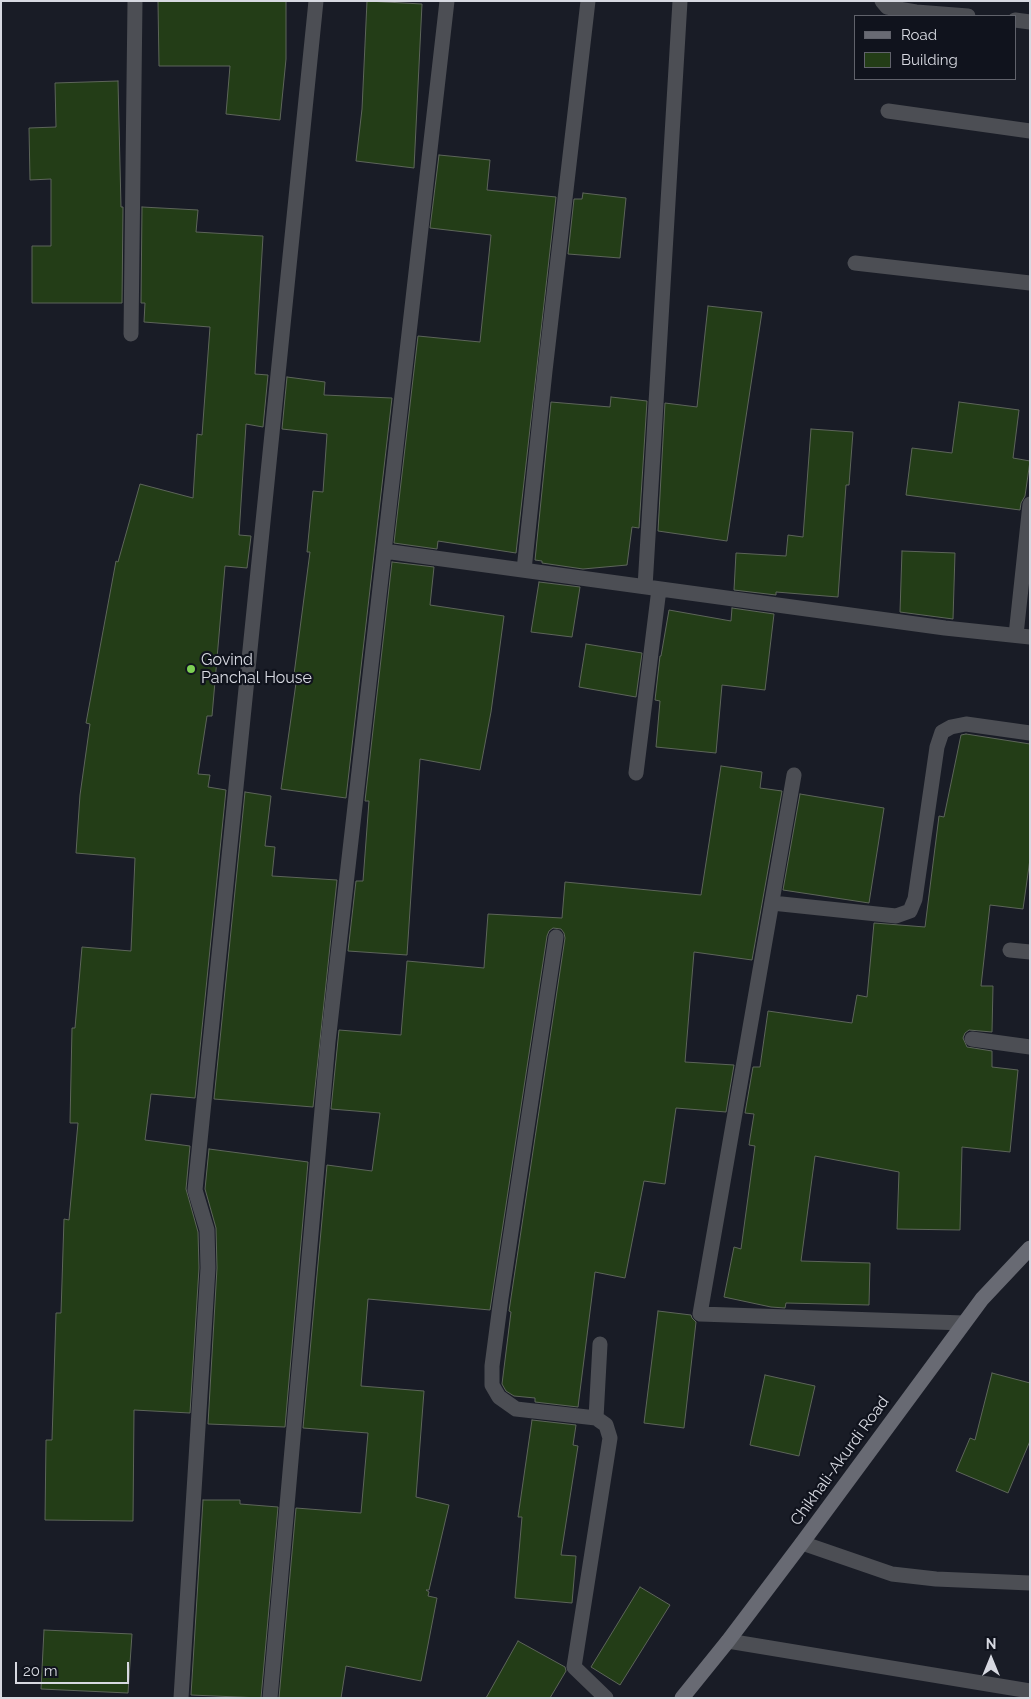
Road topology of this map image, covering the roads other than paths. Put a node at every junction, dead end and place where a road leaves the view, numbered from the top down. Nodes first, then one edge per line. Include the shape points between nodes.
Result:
1 (135, 1) edge
2 (316, 1) edge
3 (447, 1) edge
4 (588, 1) edge
5 (680, 1) edge
6 (882, 1) edge
7 (955, 15) edge
8 (1016, 20) edge
9 (1030, 22) edge
10 (888, 111) dead end
11 (1030, 131) edge
12 (855, 264) dead end
13 (1030, 283) edge
14 (130, 334) dead end
15 (1030, 504) edge
16 (384, 551) junction
17 (524, 570) junction
18 (652, 588) junction
19 (1023, 636) edge
20 (1030, 732) edge
21 (636, 773) dead end
22 (794, 775) dead end
23 (772, 903) junction
24 (556, 937) dead end
25 (1010, 950) dead end
26 (1030, 952) edge
27 (972, 1039) dead end
28 (1030, 1047) edge
29 (1030, 1248) edge
30 (964, 1322) junction
31 (600, 1344) dead end
32 (596, 1418) junction
33 (802, 1543) junction
34 (1030, 1583) edge
35 (728, 1641) junction
36 (1030, 1691) edge
37 (181, 1698) edge
38 (270, 1698) edge
39 (606, 1698) edge
40 (682, 1698) edge

1 - 14 street
2 - 37 street via 195,1190 206,1230 208,1268
3 - 16 street
4 - 17 street
5 - 18 street
6 - 7 street via 887,7
8 - 9 street
10 - 11 street
12 - 13 street
15 - 19 street
16 - 17 street
16 - 38 street via 328,1042
17 - 18 street
18 - 19 street
18 - 21 street
20 - 23 street via 966,724 951,726 942,732 937,747 915,899 910,911 896,916
22 - 23 street
23 - 30 street via 700,1314
24 - 32 street via 500,1308 492,1384 499,1396 516,1409
25 - 26 street
27 - 28 street
29 - 30 main road, Chikhali-Akurdi Road
30 - 33 main road, Chikhali-Akurdi Road
31 - 32 street
32 - 39 street via 606,1425 610,1438 574,1667
33 - 34 street via 892,1574
33 - 35 main road, Chikhali-Akurdi Road
35 - 36 street
35 - 40 main road, Chikhali-Akurdi Road

